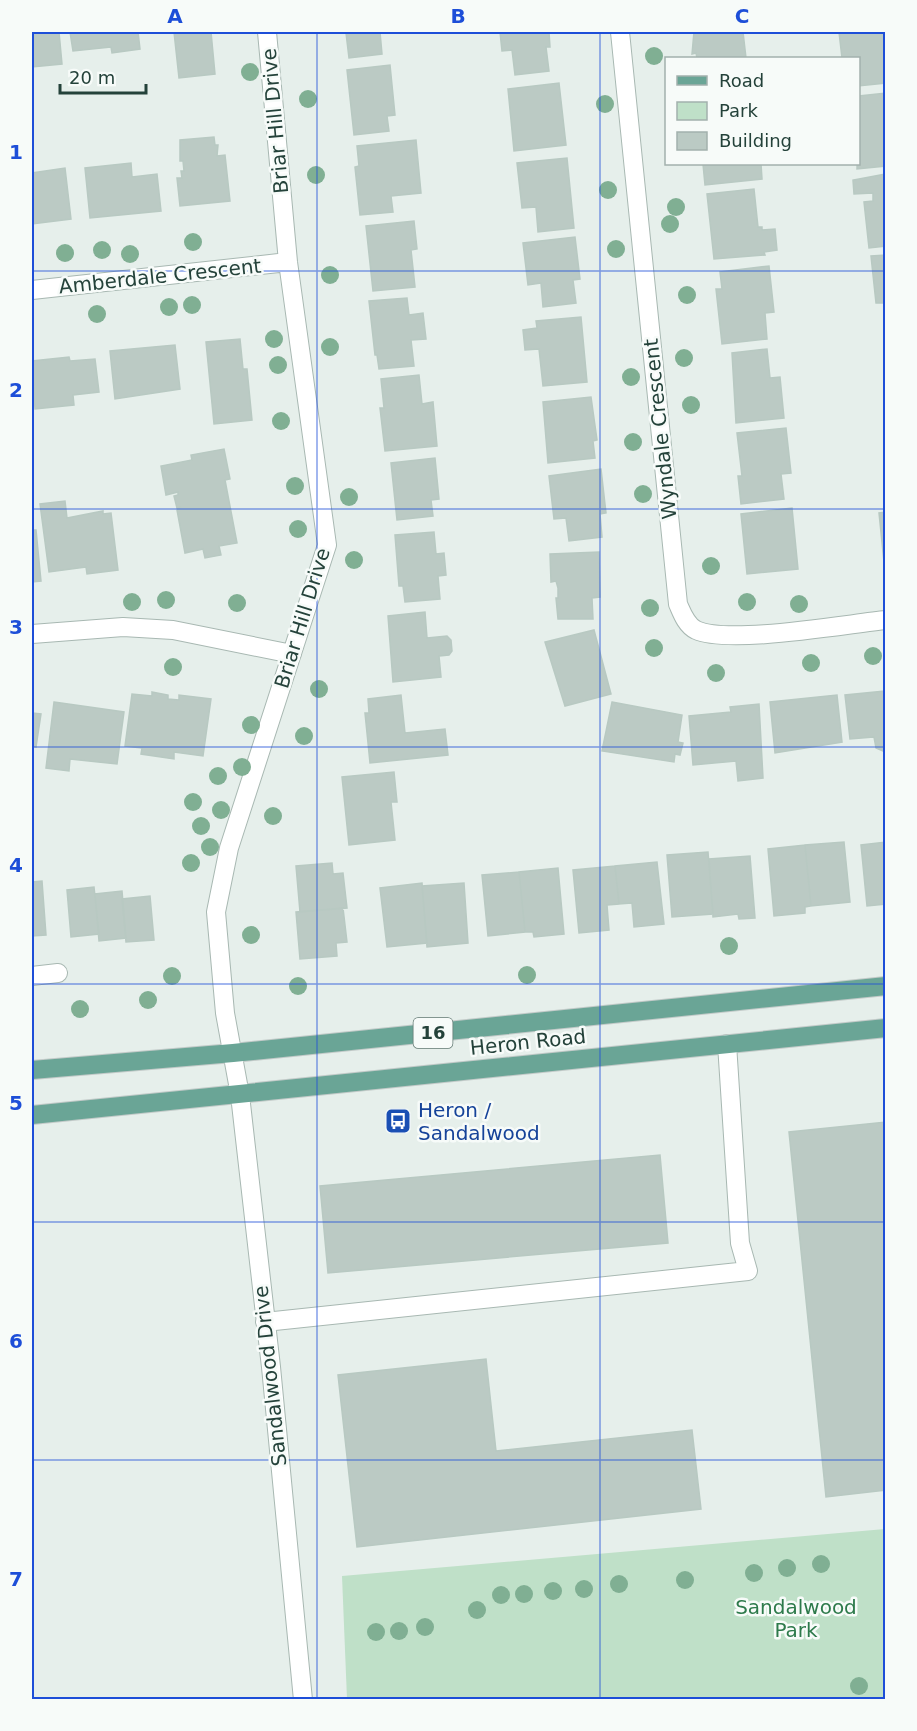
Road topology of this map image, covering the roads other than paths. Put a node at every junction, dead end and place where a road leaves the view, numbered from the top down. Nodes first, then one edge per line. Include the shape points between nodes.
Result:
1 (267, 32) edge
2 (620, 32) edge
3 (288, 262) junction
4 (32, 290) edge
5 (885, 620) edge
6 (32, 634) edge
7 (292, 654) junction
8 (58, 973) dead end
9 (32, 976) edge
10 (885, 986) edge
11 (885, 1028) edge
12 (727, 1044) junction
13 (232, 1053) junction
14 (32, 1070) edge
15 (240, 1095) junction
16 (32, 1116) edge
17 (265, 1322) junction
18 (303, 1700) edge

1 - 3 street, Briar Hill Drive
2 - 5 street, Wyndale Crescent via 678,604 697,631 749,635
3 - 4 street, Amberdale Crescent
3 - 7 street, Briar Hill Drive via 327,545
6 - 7 street via 123,627 173,630
7 - 13 street, Briar Hill Drive via 229,848 216,912
8 - 9 street
10 - 13 main road, Heron Road / 16
11 - 12 main road, Heron Road / 16
12 - 15 main road, Heron Road / 16
12 - 17 street via 740,1243 748,1271
13 - 14 main road, Heron Road / 16
13 - 15 street, Sandalwood Drive
15 - 16 main road, Heron Road / 16
15 - 17 street, Sandalwood Drive
17 - 18 street, Sandalwood Drive

